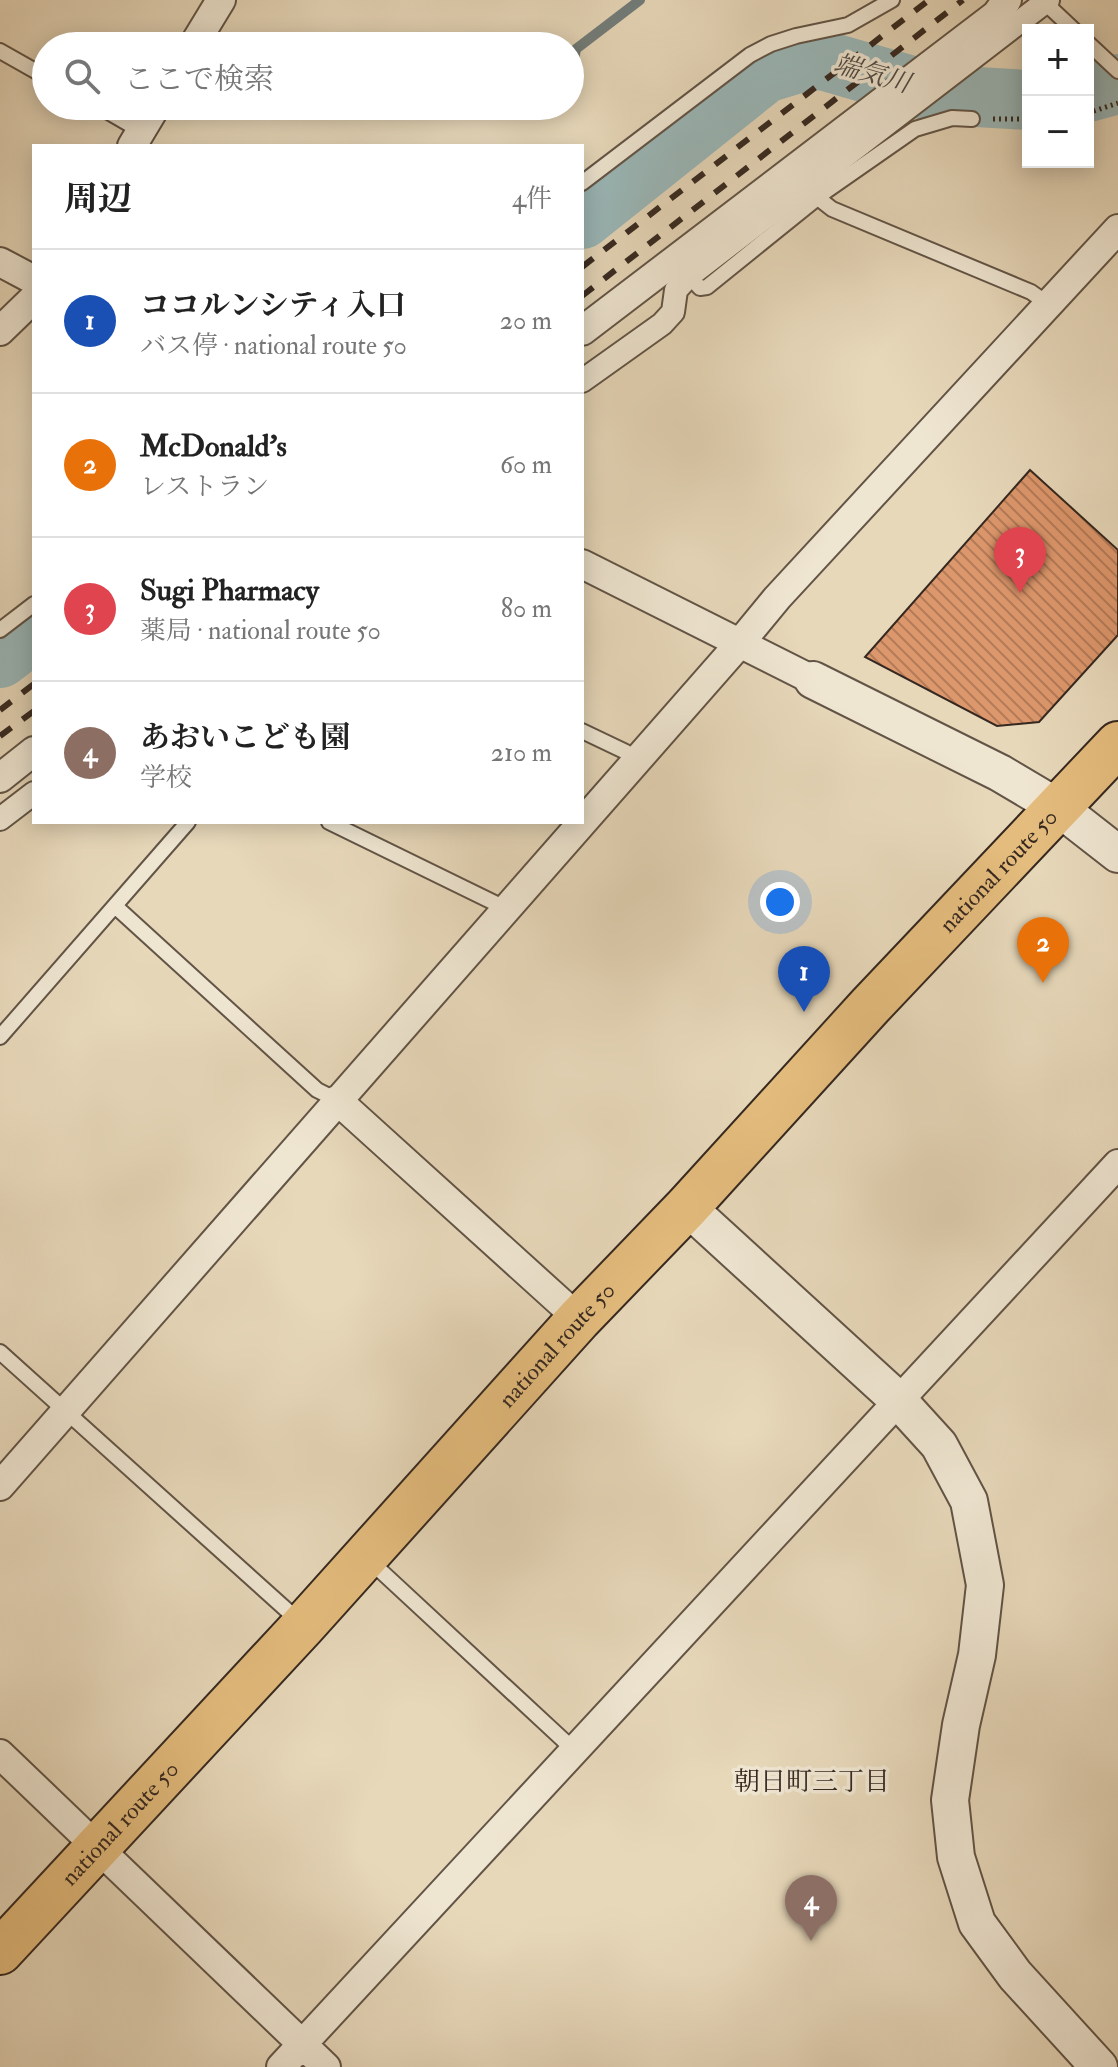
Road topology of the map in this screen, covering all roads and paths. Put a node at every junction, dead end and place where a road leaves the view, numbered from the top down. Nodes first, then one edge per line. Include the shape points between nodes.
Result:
1 (221, 0) edge
2 (892, 0) edge
3 (1007, 0) edge
4 (1045, 1) edge
5 (1068, 24) edge
6 (202, 32) edge
7 (1094, 49) edge
8 (0, 51) edge
9 (32, 69) edge
10 (1118, 71) edge
11 (1118, 103) edge
12 (1094, 111) edge
13 (972, 119) joint
14 (1022, 119) edge
15 (115, 120) edge
16 (148, 120) edge
17 (137, 138) edge
18 (584, 181) edge
19 (818, 198) junction
20 (1118, 229) edge
21 (0, 262) edge
22 (683, 268) junction
23 (32, 279) edge
24 (32, 300) edge
25 (1048, 304) junction
26 (584, 330) edge
27 (0, 331) edge
28 (584, 380) edge
29 (584, 565) edge
30 (32, 606) edge
31 (0, 630) edge
32 (740, 643) junction
33 (813, 680) joint
34 (584, 732) edge
35 (1118, 744) edge
36 (32, 753) edge
37 (636, 760) junction
38 (0, 778) edge
39 (32, 795) edge
40 (1059, 808) junction
41 (0, 819) edge
42 (584, 820) edge
43 (186, 824) edge
44 (333, 824) edge
45 (581, 824) edge
46 (1118, 854) edge
47 (115, 906) junction
48 (507, 909) junction
49 (0, 1037) edge
50 (337, 1100) junction
51 (1118, 1164) edge
52 (687, 1207) junction
53 (579, 1319) junction
54 (0, 1352) edge
55 (898, 1400) junction
56 (67, 1412) junction
57 (0, 1486) edge
58 (365, 1557) junction
59 (303, 1626) junction
60 (574, 1750) junction
61 (0, 1754) edge
62 (98, 1846) junction
63 (0, 1952) edge
64 (302, 2044) junction
65 (281, 2067) edge
66 (326, 2067) edge
67 (1099, 2067) edge

1 - 6 street
2 - 18 lane via 848,25 796,36 750,55
3 - 22 street via 996,15
4 - 5 lane
4 - 22 street
7 - 10 lane
8 - 9 lane
11 - 12 path
13 - 14 path
13 - 19 lane via 952,118 915,129
15 - 17 lane
16 - 17 street
19 - 22 lane via 707,287 700,288
19 - 25 lane via 832,209 1031,292
20 - 25 street
21 - 23 street
22 - 26 street
22 - 28 street via 673,312
24 - 27 street
25 - 32 street
29 - 32 street
30 - 31 lane
32 - 33 street
32 - 37 street
33 - 40 street
34 - 37 lane
35 - 40 highway, national route 50
36 - 38 street
37 - 42 street
39 - 41 street
40 - 46 street
40 - 52 highway, national route 50
43 - 47 lane
44 - 48 lane
45 - 48 street
47 - 49 lane
47 - 50 lane via 317,1090
48 - 50 street
50 - 53 street
50 - 56 street
51 - 55 street
52 - 53 highway, national route 50
52 - 55 street
53 - 58 highway, national route 50
54 - 56 lane
55 - 60 street
55 - 67 street via 939,1445 969,1501 985,1585 950,1800 956,1857 977,1923 1015,1975
56 - 57 street
56 - 59 lane
58 - 59 highway, national route 50
58 - 60 lane
59 - 62 highway, national route 50
60 - 64 street
61 - 62 street
62 - 63 highway, national route 50
62 - 64 street
64 - 65 street
64 - 66 street

